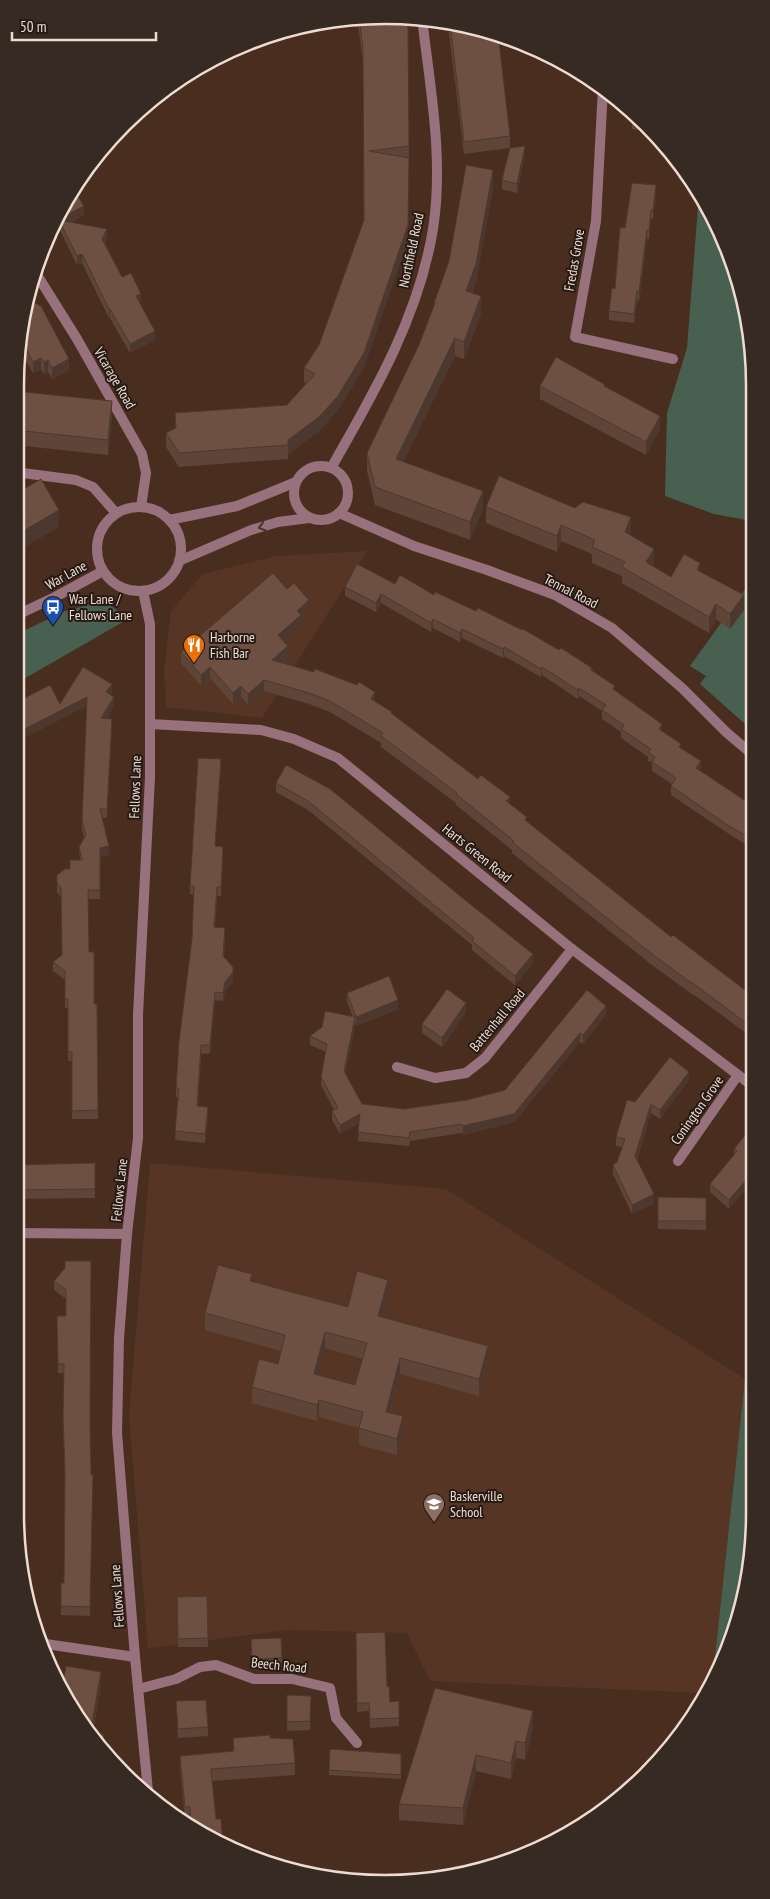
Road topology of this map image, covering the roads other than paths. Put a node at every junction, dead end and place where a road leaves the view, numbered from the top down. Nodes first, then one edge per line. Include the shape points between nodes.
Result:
1 (423, 26) edge
2 (602, 96) edge
3 (40, 279) edge
4 (673, 359) dead end
5 (331, 468) junction
6 (24, 473) edge
7 (296, 482) junction
8 (141, 507) junction
9 (340, 513) junction
10 (116, 514) junction
11 (309, 518) junction
12 (169, 520) junction
13 (179, 561) junction
14 (102, 571) junction
15 (143, 591) junction
16 (24, 612) edge
17 (150, 724) junction
18 (746, 749) edge
19 (572, 949) junction
20 (396, 1067) dead end
21 (738, 1075) junction
22 (746, 1081) edge
23 (678, 1161) dead end
24 (24, 1233) edge
25 (127, 1234) junction
26 (48, 1643) edge
27 (135, 1657) junction
28 (138, 1689) junction
29 (356, 1743) dead end
30 (148, 1786) edge

1 - 5 street, Northfield Road via 435,122 436,192 431,236 420,281 396,347
2 - 4 street, Fredas Grove via 596,221 575,337
3 - 8 street, Vicarage Road via 142,454 146,473
5 - 7 street via 314,467 300,475
5 - 9 street via 346,482 346,504
6 - 10 street via 76,480 93,487
7 - 11 street via 295,502
7 - 12 street via 237,506
8 - 10 street via 128,508
8 - 12 street via 161,513
9 - 11 street via 325,520
9 - 18 street, Tennal Road via 414,546 556,595 612,628
10 - 14 street via 100,533 97,552
11 -> 13 street via 251,530
12 - 13 street via 180,539
13 - 15 street via 166,582
14 - 15 street via 120,587
14 - 16 street, War Lane
15 - 17 street, Fellows Lane via 150,624
17 - 19 street, Harts Green Road via 262,730 294,739 338,758
17 - 25 street, Fellows Lane via 138,1015 138,1138
19 - 20 street, Battenhall Road via 485,1058 466,1072 436,1078
19 - 21 street, Harts Green Road
21 - 22 street, Harts Green Road
21 - 23 street, Conington Grove
24 - 25 street
25 - 27 street, Fellows Lane via 119,1338 118,1433
26 - 27 street
27 - 28 street, Fellows Lane
28 - 29 street, Beech Road via 216,1664 254,1679 292,1679 313,1683 330,1688 336,1718
28 - 30 street, Fellows Lane

